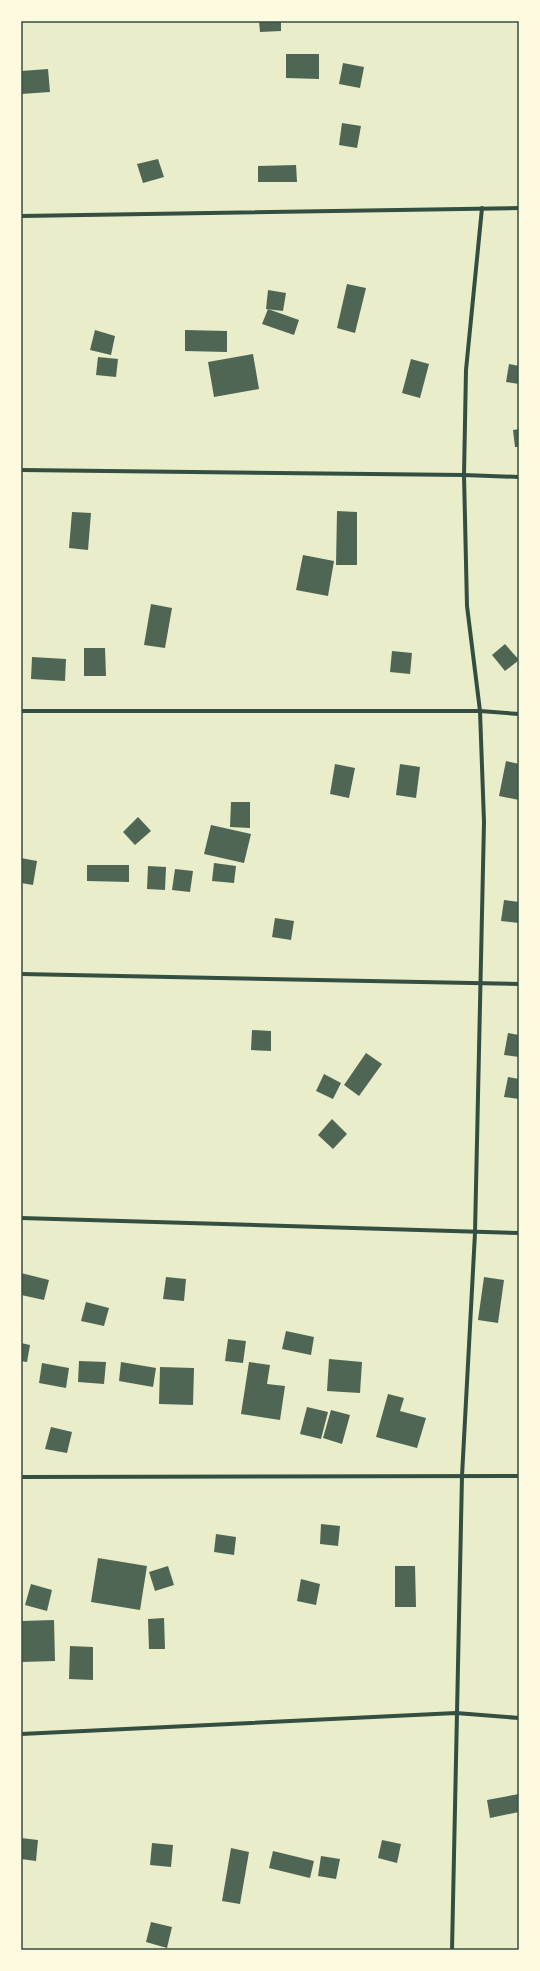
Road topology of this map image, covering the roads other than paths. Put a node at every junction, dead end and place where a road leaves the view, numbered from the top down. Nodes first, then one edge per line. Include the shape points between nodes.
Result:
1 (482, 208) junction
2 (519, 208) edge
3 (21, 216) edge
4 (21, 470) edge
5 (464, 475) junction
6 (519, 477) edge
7 (21, 711) edge
8 (480, 711) junction
9 (519, 714) edge
10 (21, 974) edge
11 (480, 984) junction
12 (519, 984) edge
13 (21, 1218) edge
14 (475, 1233) junction
15 (519, 1233) edge
16 (462, 1476) junction
17 (519, 1476) edge
18 (21, 1477) edge
19 (456, 1713) junction
20 (519, 1718) edge
21 (21, 1734) edge
22 (452, 1950) edge

1 - 2 street
1 - 3 street
1 - 5 street via 466,370
4 - 5 street
5 - 6 street
5 - 8 street via 467,606
7 - 8 street
8 - 9 street
8 - 11 street via 484,822
10 - 11 street
11 - 12 street
11 - 14 street
13 - 14 street
14 - 15 street
14 - 16 street
16 - 17 street
16 - 18 street
16 - 19 street
19 - 20 street
19 - 21 street
19 - 22 street

